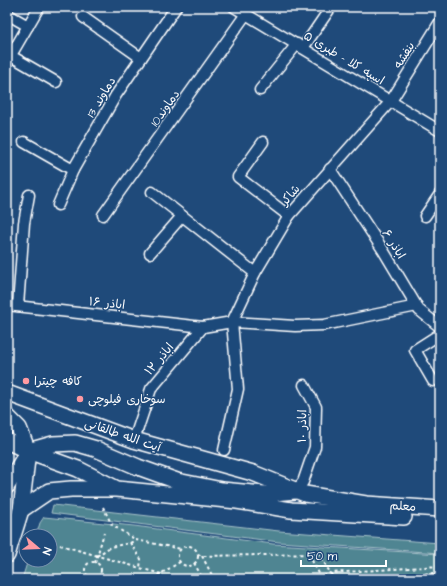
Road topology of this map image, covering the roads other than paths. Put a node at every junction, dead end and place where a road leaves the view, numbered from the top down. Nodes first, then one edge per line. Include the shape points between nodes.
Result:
1 (39, 7) edge
2 (176, 7) edge
3 (234, 7) edge
4 (331, 7) edge
5 (7, 14) edge
6 (246, 14) junction
7 (83, 17) dead end
8 (440, 22) edge
9 (28, 26) junction
10 (300, 46) junction
11 (141, 58) junction
12 (9, 59) edge
13 (56, 82) dead end
14 (260, 90) dead end
15 (391, 101) junction
16 (440, 131) edge
17 (24, 142) dead end
18 (263, 142) dead end
19 (330, 169) junction
20 (73, 170) junction
21 (152, 192) dead end
22 (440, 194) edge
23 (29, 195) dead end
24 (58, 205) dead end
25 (103, 215) dead end
26 (182, 216) junction
27 (289, 216) junction
28 (425, 216) dead end
29 (150, 252) dead end
30 (255, 273) junction
31 (7, 305) edge
32 (18, 306) junction
33 (417, 306) junction
34 (232, 322) junction
35 (203, 327) junction
36 (440, 327) edge
37 (440, 334) edge
38 (433, 381) dead end
39 (304, 385) dead end
40 (7, 393) edge
41 (7, 416) edge
42 (134, 440) junction
43 (7, 441) edge
44 (84, 446) junction
45 (224, 450) dead end
46 (28, 451) junction
47 (78, 468) junction
48 (7, 486) edge
49 (117, 489) junction
50 (296, 490) junction
51 (440, 509) edge
52 (21, 510) junction
53 (440, 519) edge
54 (7, 555) edge

1 - 9 street
2 - 11 street, دماوند 13
3 - 6 street, اسپه کلا - طبری ۵
4 - 10 street
5 - 9 street
6 - 10 street, اسپه کلا - طبری ۵
6 - 25 street, دماوند10
7 - 11 street
8 - 15 street, بنفشه
9 - 12 street
10 - 14 street
10 - 15 street, اسپه کلا - طبری ۵
11 - 20 street, دماوند 13 via 116,95
12 - 13 street
15 - 16 street, اسپه کلا - طبری ۵
15 - 19 street, شاکر
17 - 20 street
18 - 27 street via 238,177
19 - 27 street, شاکر
19 - 33 street, اباذر ۶
20 - 24 street, دماوند 13
21 - 26 street
22 - 28 street
23 - 32 street via 24,223
26 - 29 street
26 - 30 street
27 - 30 street, شاکر
30 - 34 street, شاکر
31 - 32 street, اباذر ۱۶
32 - 35 street, اباذر ۱۶
33 - 34 street via 324,326
33 - 36 street, اباذر ۶
34 - 35 street
34 - 45 street via 238,389
35 - 42 street, اباذر ۱۲ via 152,389
37 - 38 street via 415,350
39 - 50 street, اباذر ۱۰ via 316,406 315,447 303,482
40 - 42 main road, آیت الله طالقانی
41 - 46 main road via 19,428
42 - 50 main road, آیت الله طالقانی via 253,473
43 - 46 main road
44 - 46 main road via 75,442 53,444
44 - 47 main road via 76,448 72,455 72,463
44 - 50 main road via 177,481 222,490 264,494
46 - 47 main road
46 - 48 main road
46 - 52 main road
47 - 49 main road
49 - 52 main road via 49,491
49 - 53 main road via 237,501 291,510
50 - 51 main road, معلم via 305,494 366,504
52 - 54 main road

